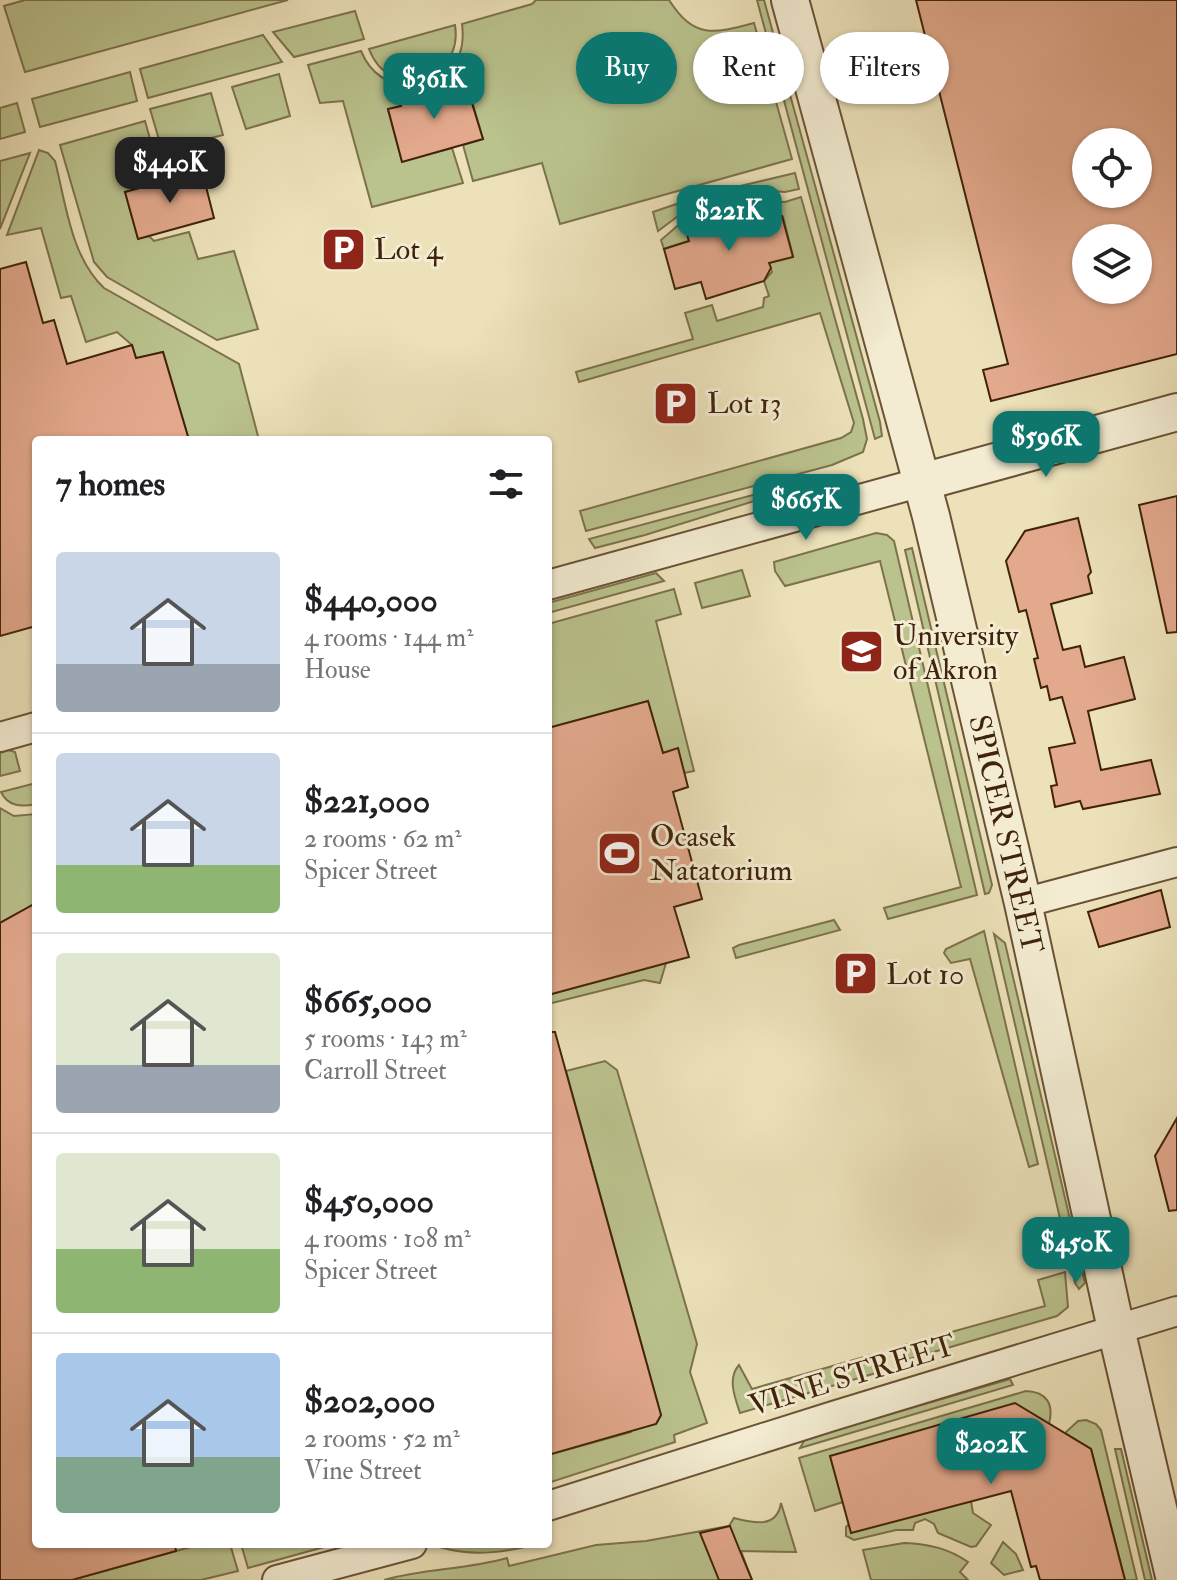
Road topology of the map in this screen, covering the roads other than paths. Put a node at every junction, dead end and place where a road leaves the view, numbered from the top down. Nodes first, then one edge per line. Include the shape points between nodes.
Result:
1 (790, 0) edge
2 (1177, 412) edge
3 (922, 482) junction
4 (552, 584) edge
5 (32, 728) edge
6 (0, 737) edge
7 (1177, 862) edge
8 (1023, 903) junction
9 (1177, 1311) edge
10 (1116, 1329) junction
11 (552, 1505) edge
12 (397, 1548) edge
13 (277, 1580) edge
14 (1175, 1580) edge

1 - 3 street, SPICER STREET
2 - 3 street
3 - 4 street
3 - 8 street, SPICER STREET
5 - 6 street
7 - 8 street
8 - 10 street, SPICER STREET
9 - 10 street, VINE STREET
10 - 11 street, VINE STREET
10 - 14 street, SPICER STREET
12 - 13 street

